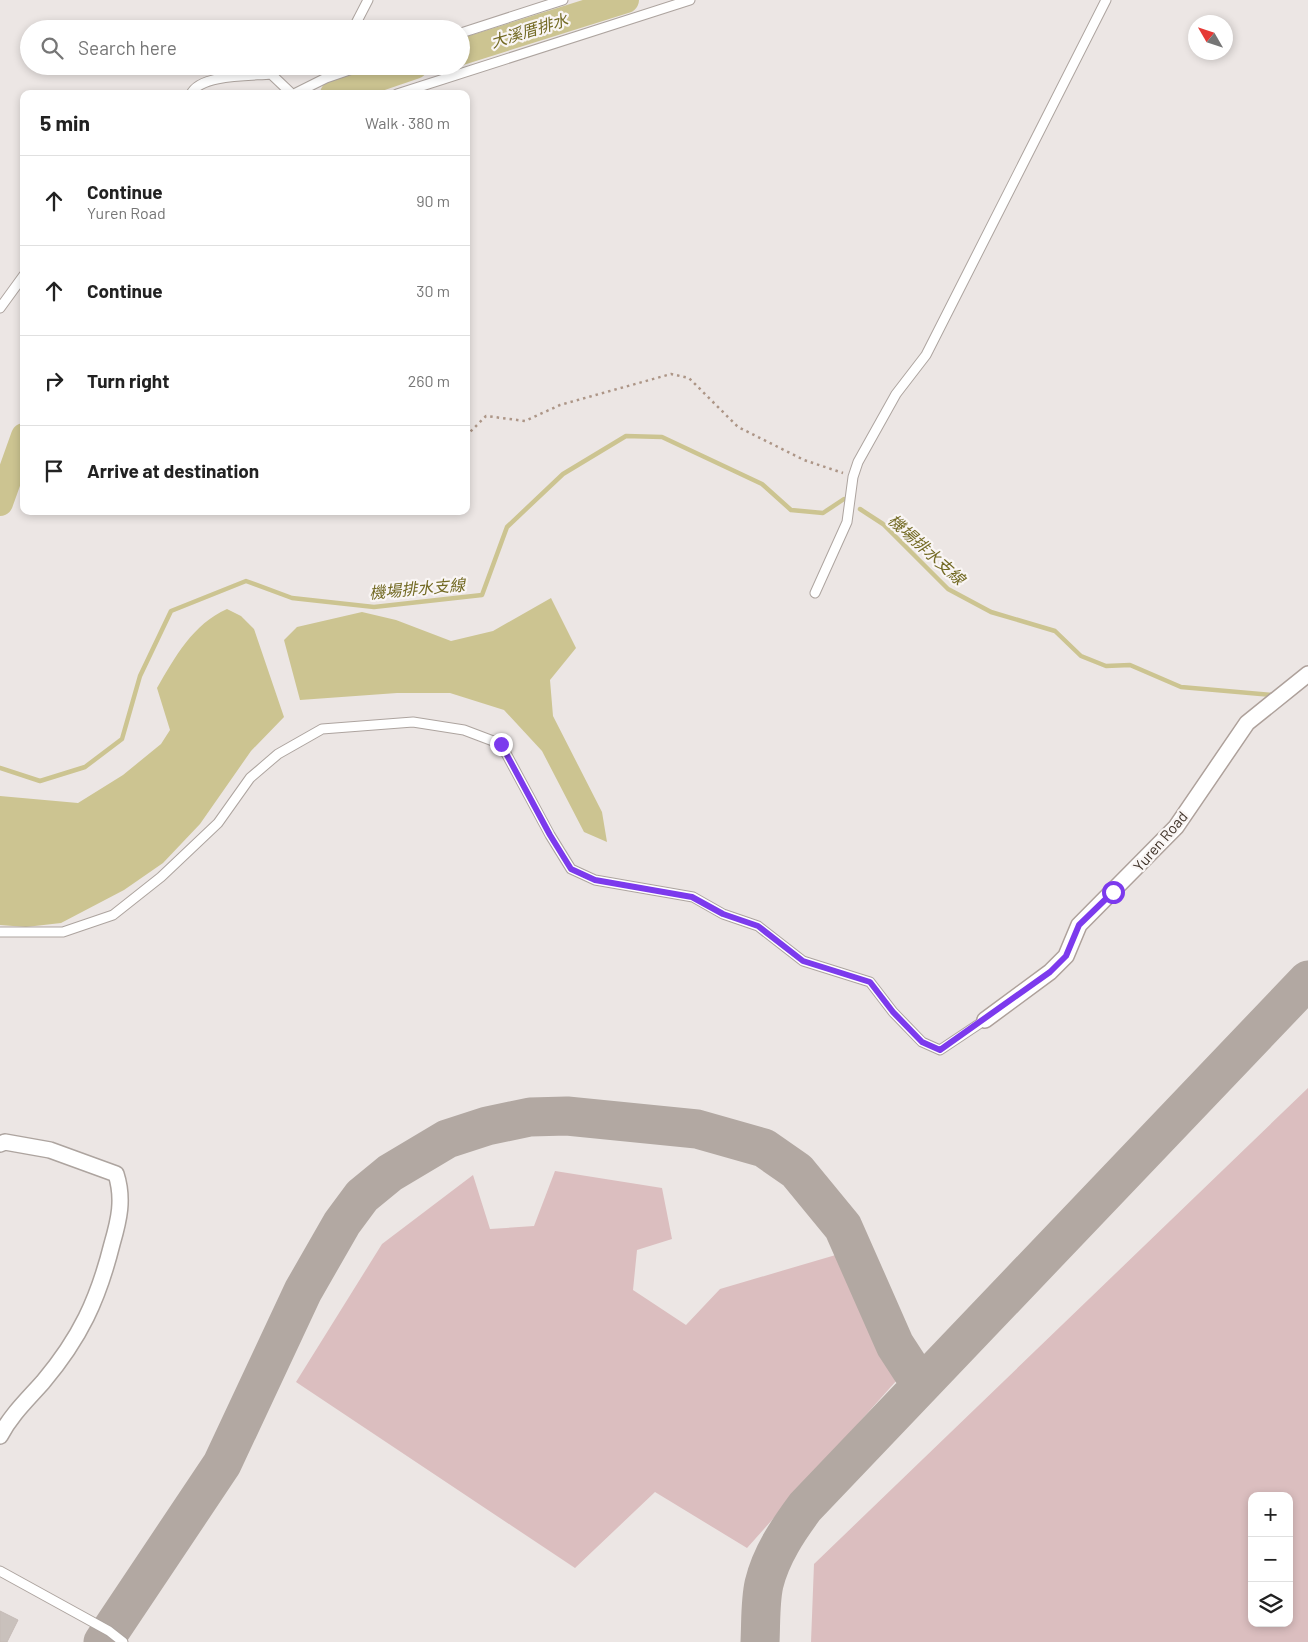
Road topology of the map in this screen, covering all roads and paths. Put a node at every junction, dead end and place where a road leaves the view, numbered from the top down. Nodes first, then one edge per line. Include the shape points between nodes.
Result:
1 (368, 0) edge
2 (563, 0) edge
3 (690, 0) edge
4 (1106, 0) edge
5 (358, 20) edge
6 (470, 30) edge
7 (470, 71) edge
8 (261, 75) edge
9 (272, 75) edge
10 (328, 75) edge
11 (335, 75) edge
12 (456, 75) edge
13 (326, 78) junction
14 (193, 90) edge
15 (289, 90) edge
16 (301, 90) edge
17 (409, 90) edge
18 (20, 280) edge
19 (0, 308) edge
20 (470, 432) edge
21 (853, 477) junction
22 (815, 593) dead end
23 (1308, 674) edge
24 (0, 932) edge
25 (984, 1020) joint
26 (0, 1144) edge
27 (0, 1436) edge
28 (0, 1571) edge
29 (123, 1642) edge

1 - 5 lane
2 - 6 lane
3 - 7 lane
4 - 21 lane via 926,355 874,429
8 - 14 lane via 209,80
9 - 15 lane
10 - 13 lane
11 - 13 lane
12 - 17 lane
13 - 16 lane
18 - 19 lane
20 - 21 path via 486,416 525,421 560,405 671,374 689,378 738,427 804,460
21 - 22 lane via 847,522
23 - 25 street, Yuren Road via 1247,722 1176,827 1079,925 1066,956 1050,972
24 - 25 lane via 63,932 113,915 161,877 218,823 250,778 278,754 322,729 413,722 464,730 501,744 571,869 595,880 692,897 723,914 758,926 803,961 870,982 922,1042 940,1050
26 - 27 street via 5,1142 50,1150 116,1174 121,1210 104,1277 86,1322 43,1382 10,1418
28 - 29 lane via 109,1631

